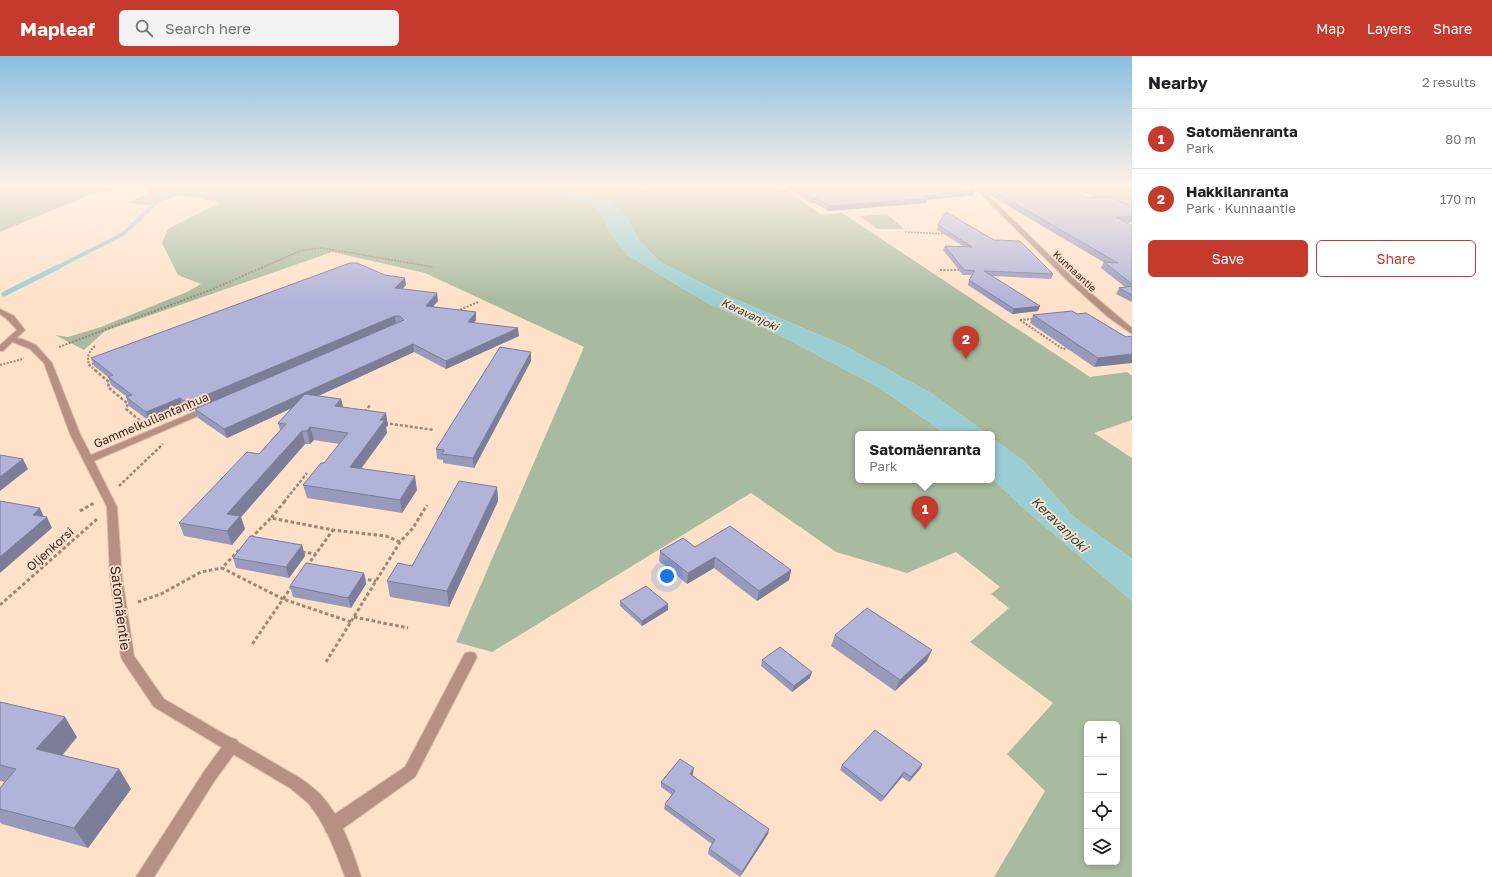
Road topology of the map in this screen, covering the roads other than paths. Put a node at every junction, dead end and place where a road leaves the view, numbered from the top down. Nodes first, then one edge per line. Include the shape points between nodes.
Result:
1 (1014, 224) edge
2 (0, 311) edge
3 (1132, 332) edge
4 (13, 339) junction
5 (0, 349) edge
6 (219, 405) edge
7 (87, 460) junction
8 (470, 657) dead end
9 (232, 745) junction
10 (332, 826) junction
11 (144, 877) edge
12 (353, 877) edge

1 - 3 street, Kunnaantie via 1093,301
2 - 4 street via 11,318 21,330
4 - 5 street
4 - 7 street, Satomäentie via 30,344 48,363
6 - 7 street, Gammelkullantanhua
7 - 9 street, Satomäentie via 109,501 116,577 128,657 159,703
8 - 10 street via 410,772
9 - 10 street, Satomäentie via 295,783 314,799
9 - 11 street
10 - 12 street, Satomäentie via 343,847

